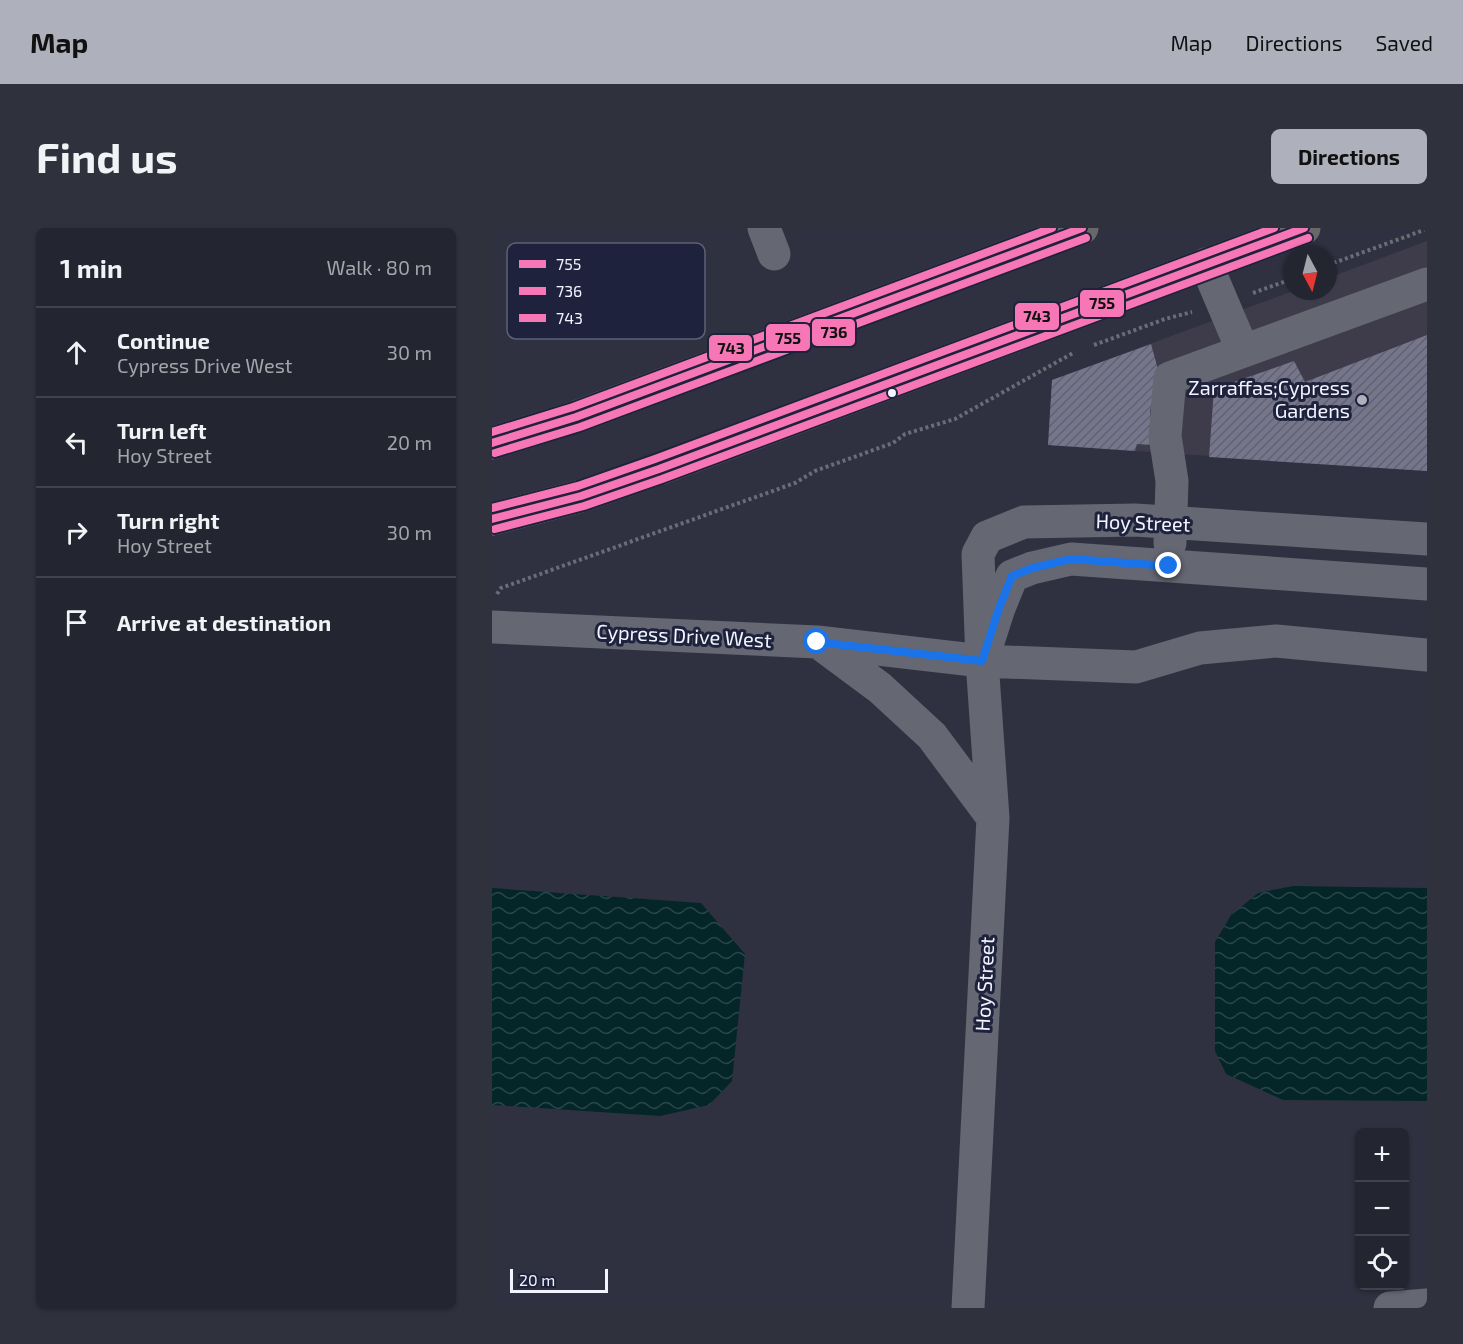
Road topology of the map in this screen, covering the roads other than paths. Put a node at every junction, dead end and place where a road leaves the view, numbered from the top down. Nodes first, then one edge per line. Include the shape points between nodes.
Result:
1 (1082, 228) edge
2 (1304, 228) edge
3 (1206, 264) junction
4 (1427, 284) edge
5 (1243, 351) junction
6 (492, 443) edge
7 (492, 519) edge
8 (1171, 523) junction
9 (1427, 539) edge
10 (1169, 566) junction
11 (1427, 584) edge
12 (492, 627) edge
13 (817, 642) junction
14 (1427, 655) edge
15 (982, 661) junction
16 (993, 818) junction
17 (1427, 1305) edge
18 (968, 1308) edge
19 (1390, 1308) edge

1 - 6 main road via 576,417
2 - 3 main road
3 - 5 street
3 - 7 main road via 659,469 581,496
4 - 5 street
5 - 8 street via 1170,378 1165,436 1172,481
8 - 9 street, Hoy Street
8 - 10 street
8 - 15 street, Hoy Street via 1024,522 987,537 978,554
10 - 11 street, Hoy Street
10 - 15 street, Hoy Street via 1071,559 1012,576
12 - 13 street, Cypress Drive West
13 - 15 street, Cypress Drive West
13 - 16 street via 880,688 932,736
14 - 15 street, Cypress Drive West via 1276,641 1200,648 1136,667
15 - 16 street, Hoy Street
16 - 18 street, Hoy Street
17 - 19 street

